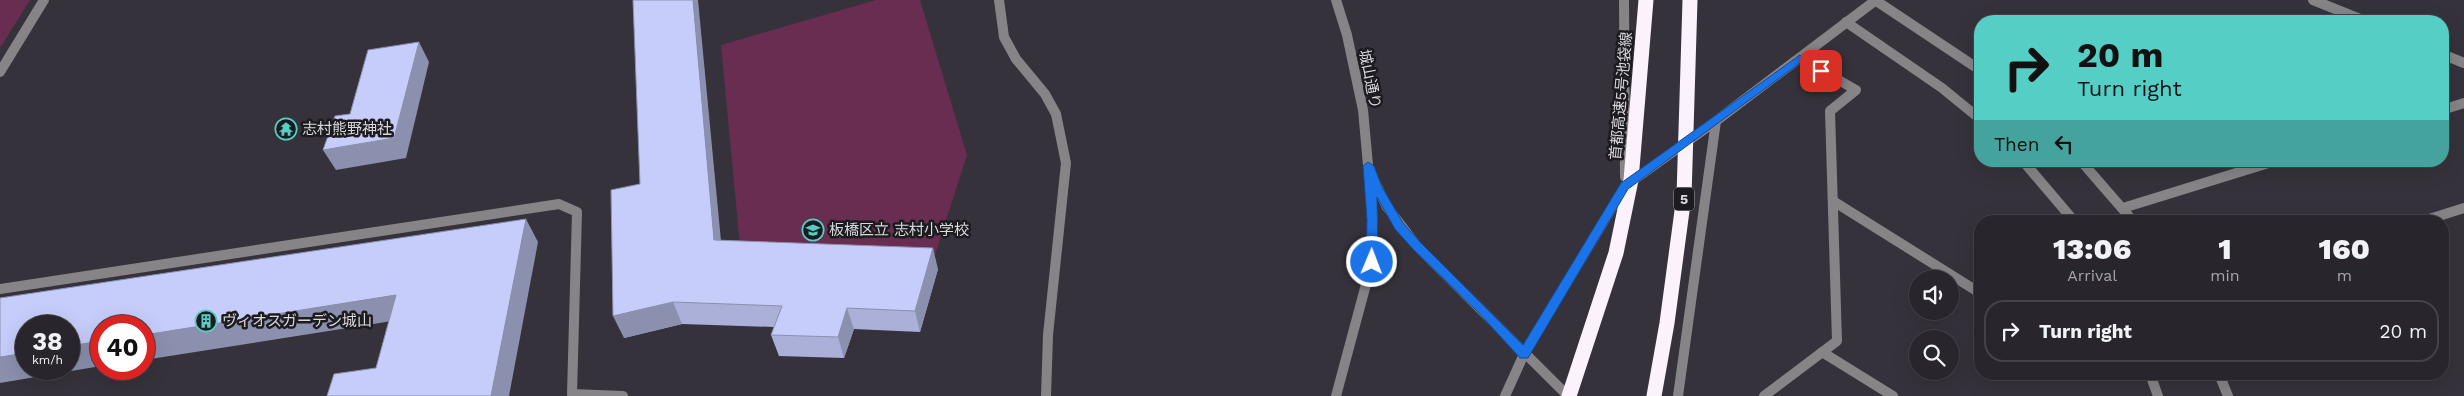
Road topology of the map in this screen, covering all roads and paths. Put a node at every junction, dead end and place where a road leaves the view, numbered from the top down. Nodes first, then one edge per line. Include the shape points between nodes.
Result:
1 (44, 0) edge
2 (999, 0) edge
3 (1336, 0) edge
4 (1624, 0) edge
5 (1646, 0) edge
6 (1690, 0) edge
7 (2314, 0) edge
8 (1870, 1) edge
9 (2350, 15) edge
10 (1846, 22) junction
11 (2449, 57) edge
12 (1800, 58) junction
13 (2464, 62) edge
14 (1974, 66) edge
15 (0, 72) edge
16 (2464, 103) edge
17 (2449, 108) edge
18 (1974, 114) edge
19 (1716, 121) junction
20 (1368, 166) junction
21 (2027, 167) edge
22 (2086, 167) edge
23 (2256, 167) edge
24 (1624, 186) junction
25 (1832, 201) junction
26 (2123, 208) junction
27 (2464, 208) edge
28 (2069, 215) edge
29 (2128, 215) edge
30 (2442, 215) edge
31 (1974, 289) edge
32 (0, 290) edge
33 (1822, 352) junction
34 (1524, 354) junction
35 (2152, 380) edge
36 (2221, 380) edge
37 (624, 396) edge
38 (1046, 396) edge
39 (1336, 396) edge
40 (1505, 396) edge
41 (1569, 396) edge
42 (1654, 396) edge
43 (1678, 396) edge
44 (1764, 396) edge
45 (1893, 396) edge
46 (2158, 396) edge
47 (2228, 396) edge

1 - 15 street
2 - 38 street via 1004,36 1016,59 1045,94 1056,114 1066,164 1048,335
3 - 20 street, 城山通り via 1363,110
4 - 24 street
5 - 41 highway, 首都高速5号池袋線, bridge via 1630,180 1616,253
6 - 42 highway, 5, bridge via 1684,196
7 - 9 street
8 - 10 street
8 - 14 street
10 - 12 street
10 - 18 street
11 - 13 street
12 - 19 street
12 - 25 street via 1856,90 1830,111
16 - 17 street
19 - 24 street
19 - 43 street
20 - 34 street via 1376,187 1399,226
20 - 39 street, 城山通り via 1373,220 1372,262
21 - 28 street
22 - 26 street
23 - 26 street
24 - 34 street
25 - 31 street
25 - 33 street via 1837,341
26 - 29 street
27 - 30 street
32 - 37 street via 559,204 577,212 572,394
33 - 44 street
33 - 45 street
34 - 40 street
34 - 41 street
35 - 46 street
36 - 47 street

